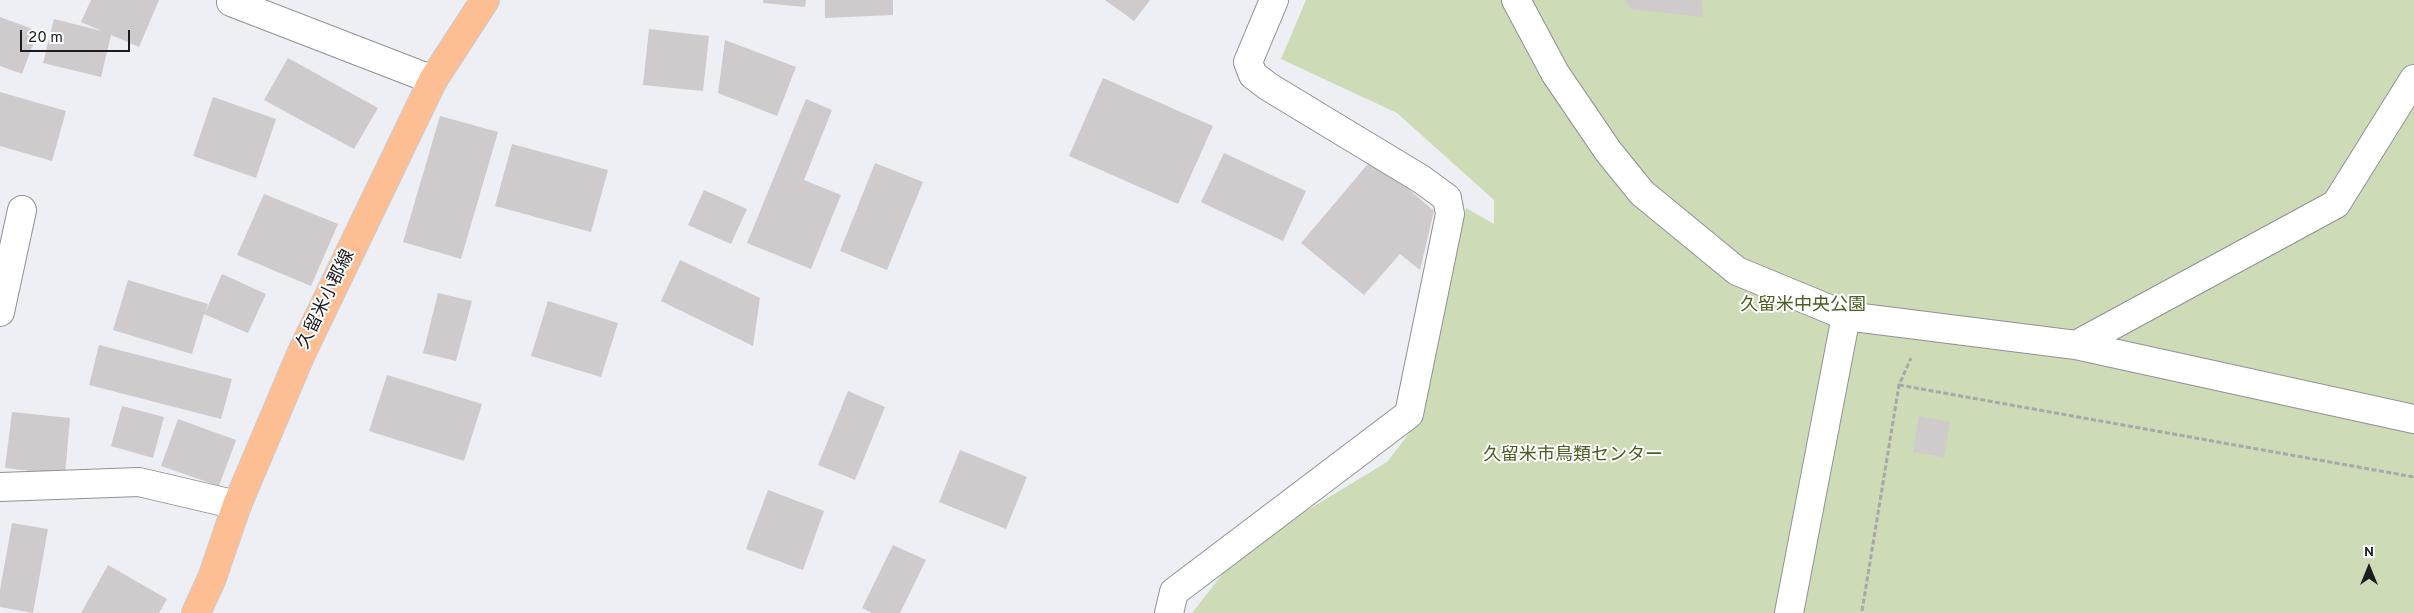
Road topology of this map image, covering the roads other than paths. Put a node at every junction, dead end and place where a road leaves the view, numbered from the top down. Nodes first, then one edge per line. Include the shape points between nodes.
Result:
1 (485, 0) edge
2 (1274, 0) edge
3 (1516, 0) edge
4 (231, 2) dead end
5 (2414, 79) edge
6 (433, 80) junction
7 (22, 210) dead end
8 (0, 312) edge
9 (1846, 316) junction
10 (2076, 345) junction
11 (2414, 419) edge
12 (0, 488) edge
13 (237, 505) junction
14 (196, 613) edge
15 (1169, 613) edge
16 (1789, 613) edge

1 - 6 main road, 久留米小郡線
2 - 15 street via 1248,62 1253,75 1421,179 1447,198 1450,214 1409,414 1174,592
3 - 9 street via 1555,74 1608,151 1642,193 1737,271
4 - 6 street
5 - 10 street via 2336,204
6 - 13 main road, 久留米小郡線 via 301,354
7 - 8 street
9 - 10 street
9 - 16 street
10 - 11 street
12 - 13 street via 139,482
13 - 14 main road, 久留米小郡線 via 212,578

